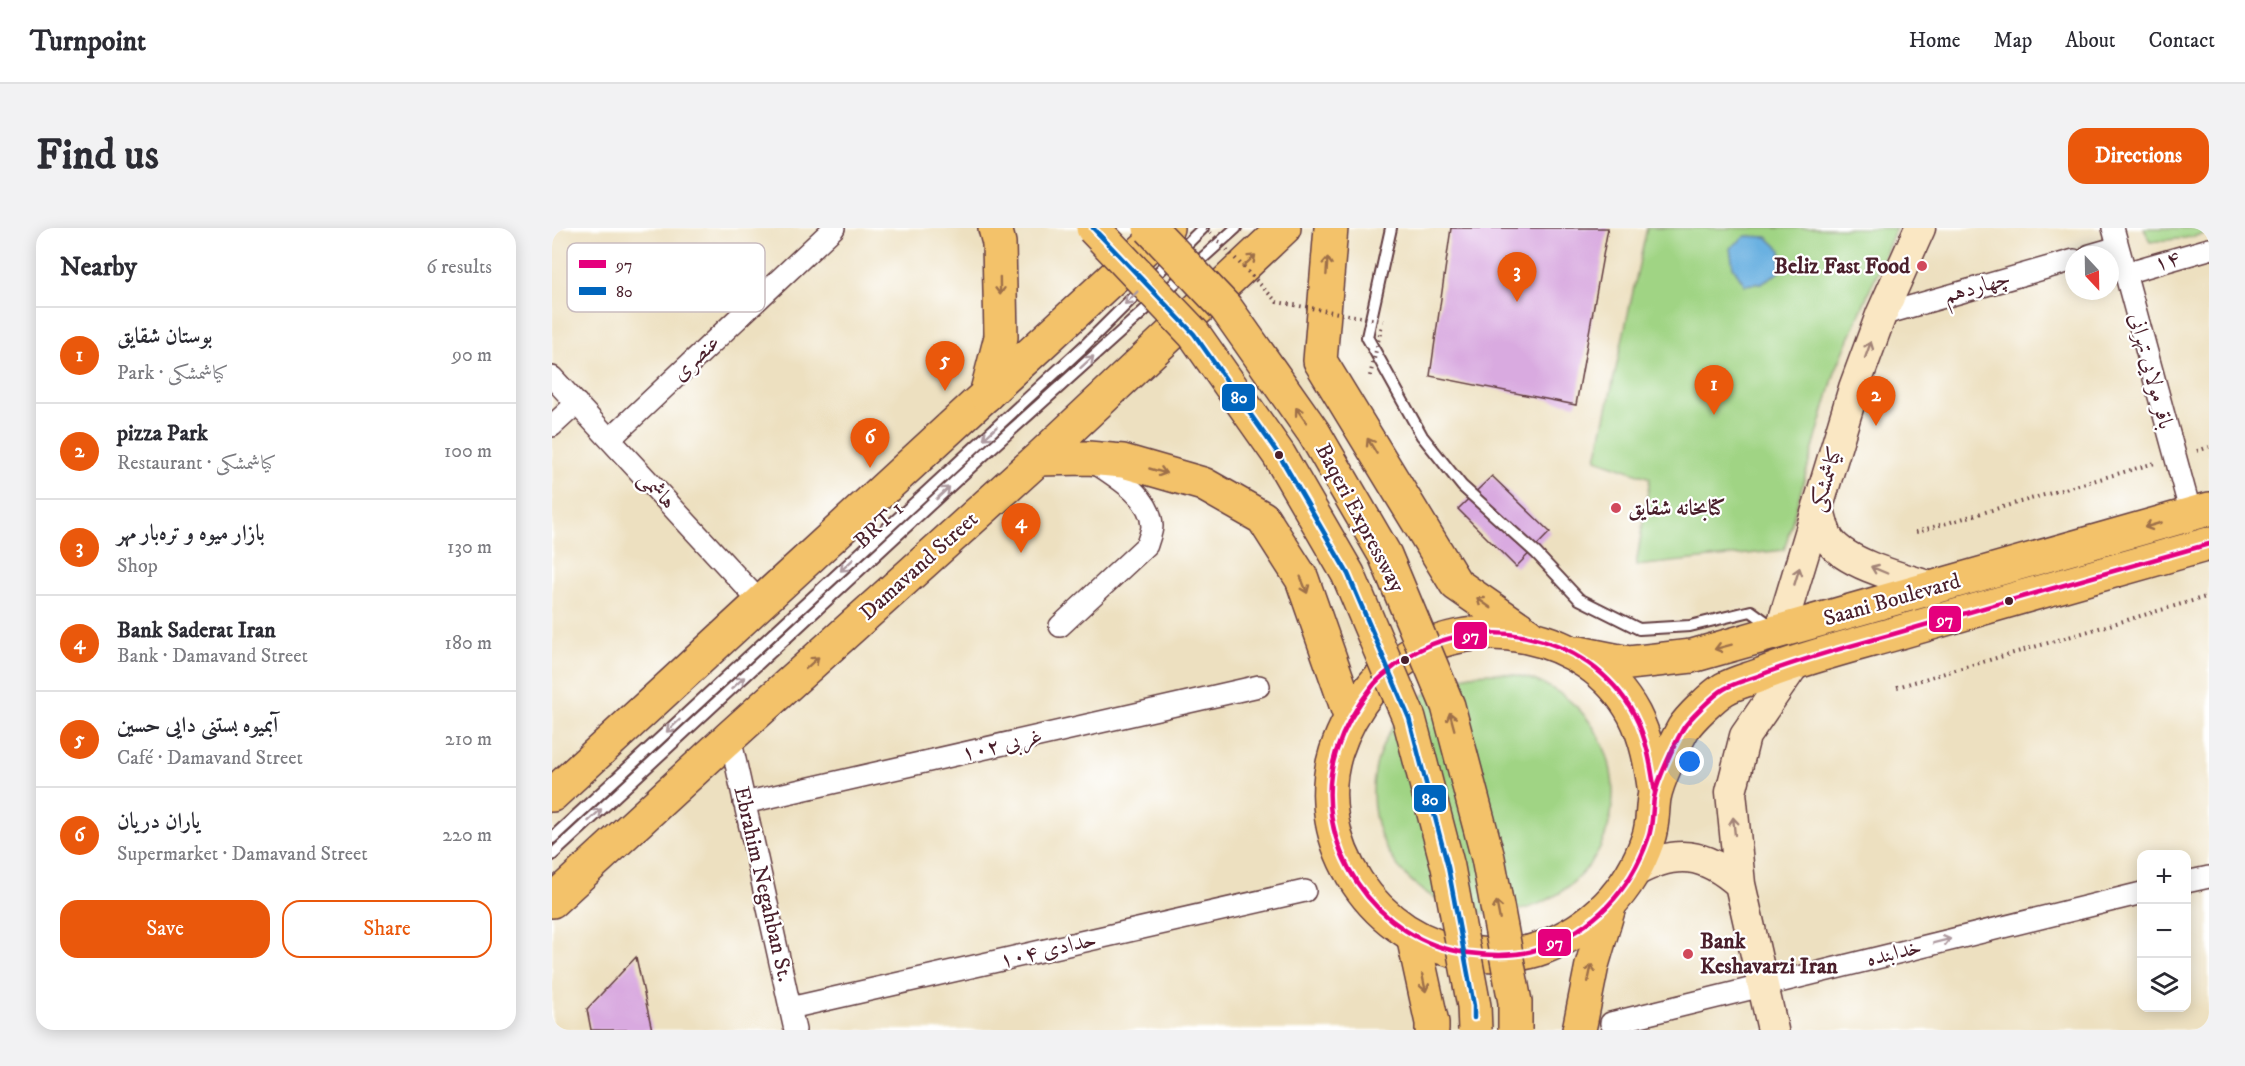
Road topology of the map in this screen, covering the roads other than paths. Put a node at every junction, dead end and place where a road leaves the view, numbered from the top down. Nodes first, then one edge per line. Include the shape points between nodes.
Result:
1 (834, 228) edge
2 (995, 228) edge
3 (1093, 228) edge
4 (1150, 228) edge
5 (1167, 228) edge
6 (1205, 228) edge
7 (1236, 228) edge
8 (1284, 228) edge
9 (1331, 228) edge
10 (1391, 228) edge
11 (1920, 228) edge
12 (2116, 238) edge
13 (2209, 249) edge
14 (2065, 263) edge
15 (2125, 273) junction
16 (765, 293) edge
17 (745, 312) edge
18 (1881, 315) junction
19 (552, 377) edge
20 (986, 395) junction
21 (577, 403) junction
22 (552, 426) edge
23 (610, 439) junction
24 (1089, 458) junction
25 (1038, 459) junction
26 (1818, 506) junction
27 (2200, 512) edge
28 (2209, 544) edge
29 (1935, 588) junction
30 (761, 603) junction
31 (1060, 626) dead end
32 (1780, 632) junction
33 (1532, 637) junction
34 (1571, 652) junction
35 (1796, 662) junction
36 (1259, 686) dead end
37 (1350, 716) junction
38 (730, 737) junction
39 (1655, 793) junction
40 (552, 795) edge
41 (744, 802) junction
42 (552, 838) edge
43 (552, 855) edge
44 (1634, 872) junction
45 (2209, 877) edge
46 (2191, 881) edge
47 (1740, 884) junction
48 (1305, 891) dead end
49 (2137, 894) edge
50 (552, 902) edge
51 (1609, 907) junction
52 (1413, 936) junction
53 (1763, 985) junction
54 (790, 1008) junction
55 (1611, 1023) dead end
56 (795, 1030) edge
57 (1432, 1030) edge
58 (1475, 1030) edge
59 (1515, 1030) edge
60 (1579, 1030) edge
61 (1773, 1030) edge

1 - 16 street, عنصری
2 -> 20 main road via 999,243 1001,337
3 - 58 main road, Baqeri Expressway, bridge via 1194,334 1279,455 1348,573 1409,718 1448,867
59 -> 4 main road, Baqeri Expressway, bridge via 1515,1002 1488,858 1451,716 1385,555 1314,433 1226,308
5 - 20 main road
6 -> 42 lane, BRT 1
43 -> 7 lane, BRT 1 via 986,453
25 -> 8 main road, Damavand Street
33 -> 9 main road via 1456,584 1320,362
10 - 32 lane via 1367,337 1422,436 1462,486 1536,553 1579,599 1639,629 1690,626 1751,611
11 - 18 main road, کیاشمشکی
12 - 15 street, باقر مولایی تهرانی
13 - 15 street, ۱۴
14 - 18 street, چهاردهم
15 - 27 street, باقر مولایی تهرانی via 2174,458
17 - 23 street, عنصری
26 -> 18 main road, کیاشمشکی
19 - 21 street, هاشمی
20 - 30 main road
21 - 22 street
21 - 23 street, هاشمی
23 - 30 street, هاشمی
24 - 25 main road
24 - 31 street via 1128,486 1145,504 1152,526 1147,545
24 -> 37 main road via 1124,461 1203,484 1263,518 1302,579
38 -> 25 main road, Damavand Street
29 -> 26 main road via 1852,558 1829,541
32 -> 26 main road, کیاشمشکی
27 -> 29 main road, Saani Boulevard
28 - 35 main road, Saani Boulevard
29 - 32 main road, Saani Boulevard
30 - 40 main road
32 -> 34 main road, Saani Boulevard via 1692,656 1629,663
33 - 34 main road
33 - 37 main road via 1490,632 1447,638 1408,656 1375,682
34 - 39 main road via 1606,678 1632,711 1649,750
35 - 39 main road, Saani Boulevard via 1724,689 1685,726
47 -> 35 main road via 1731,792 1744,736
36 - 41 street, ۱۰۲ غربی
37 - 52 main road via 1335,755 1330,797 1336,839 1353,878 1379,911
38 - 41 street, Ebrahim Negahban St.
38 - 50 main road, Damavand Street
39 - 44 main road via 1650,834
41 - 54 street, Ebrahim Negahban St.
44 - 47 main road via 1655,861 1701,859 1722,868
44 - 51 main road
45 - 46 street
47 - 53 main road
48 - 54 street, حدادی ۱۰۴
53 -> 49 street, خدابنده
51 - 52 main road via 1576,933 1537,950 1495,956 1453,951
60 -> 51 main road
52 -> 57 main road
53 - 55 street, خدابنده
53 - 61 main road
54 - 56 street, Ebrahim Negahban St.

